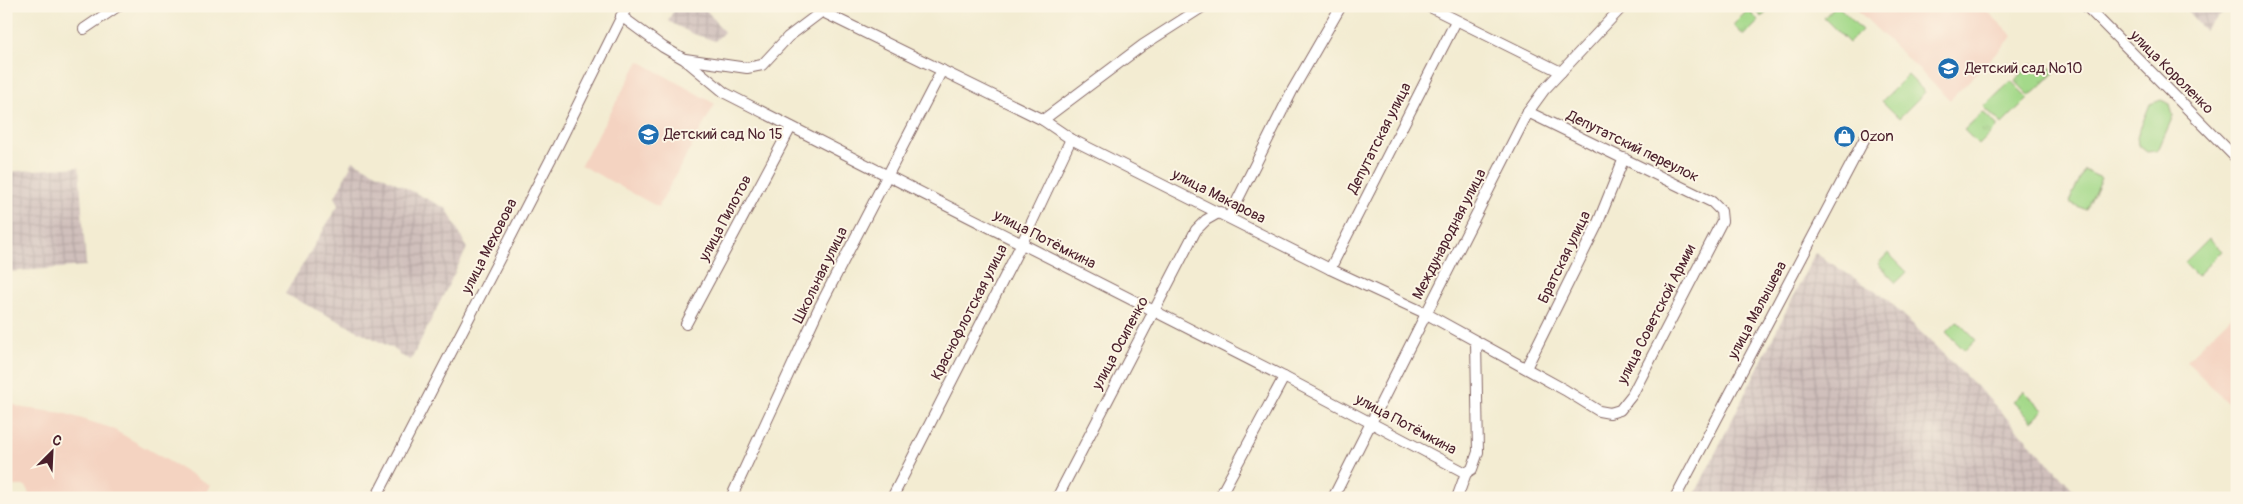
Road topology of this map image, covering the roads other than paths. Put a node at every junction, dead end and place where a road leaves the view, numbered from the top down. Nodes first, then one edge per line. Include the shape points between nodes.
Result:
1 (118, 6) edge
2 (627, 6) edge
3 (1204, 6) edge
4 (1341, 6) edge
5 (1428, 6) edge
6 (1623, 6) edge
7 (2086, 6) edge
8 (826, 9) edge
9 (621, 16) junction
10 (1456, 21) junction
11 (84, 30) dead end
12 (684, 59) junction
13 (942, 70) junction
14 (1562, 72) junction
15 (1528, 112) junction
16 (1043, 120) junction
17 (791, 127) junction
18 (1866, 136) dead end
19 (1071, 139) junction
20 (1624, 158) junction
21 (2237, 159) edge
22 (887, 176) junction
23 (1721, 211) joint
24 (1224, 215) junction
25 (1022, 243) junction
26 (1330, 269) junction
27 (1154, 312) junction
28 (1425, 313) junction
29 (686, 324) dead end
30 (1476, 341) junction
31 (1526, 368) junction
32 (1284, 377) junction
33 (1599, 411) joint
34 (1370, 422) junction
35 (1466, 473) junction
36 (376, 498) edge
37 (730, 498) edge
38 (892, 498) edge
39 (1057, 498) edge
40 (1219, 498) edge
41 (1333, 498) edge
42 (1458, 498) edge
43 (1675, 498) edge

1 - 11 street
2 - 9 street, улица Меховова
3 - 16 street via 1143,45
4 - 24 street, улица Осипенко
5 - 10 street
6 - 14 street, Международная улица
7 - 21 street, улица Короленко
8 - 12 street via 788,37 762,65 747,68
8 - 13 street, улица Макарова
9 - 12 street, улица Потёмкина
9 - 36 street, улица Меховова
10 - 14 street
10 - 26 street, Депутатская улица
12 - 17 street, улица Потёмкина via 725,93
13 - 16 street, улица Макарова
13 - 22 street, Школьная улица
14 - 15 street, Международная улица
15 - 20 street, Депутатский переулок
15 - 28 street, Международная улица
16 - 19 street, улица Макарова
17 - 22 street, улица Потёмкина
17 - 29 street, улица Пилотов
18 - 43 street, улица Малышева
19 - 24 street, улица Макарова
19 - 25 street, Краснофлотская улица
20 - 23 street, Депутатский переулок via 1712,202
20 - 31 street, Братская улица via 1597,225
22 - 25 street, улица Потёмкина
22 - 37 street, Школьная улица via 818,310
23 - 33 street, улица Советской Армии via 1722,221 1632,395 1620,410
24 - 26 street, улица Макарова
24 - 27 street, улица Осипенко via 1206,220 1196,230
25 - 27 street, улица Потёмкина
25 - 38 street, Краснофлотская улица
26 - 28 street, улица Макарова
27 - 32 street, улица Потёмкина
27 - 39 street, улица Осипенко
28 - 30 street, улица Макарова
28 - 34 street, Международная улица
30 - 31 street, улица Макарова
30 - 35 street via 1478,452 1472,469
31 - 33 street, улица Макарова
32 - 34 street, улица Потёмкина
32 - 40 street
34 - 35 street, улица Потёмкина
34 - 41 street, Международная улица
35 - 42 street

